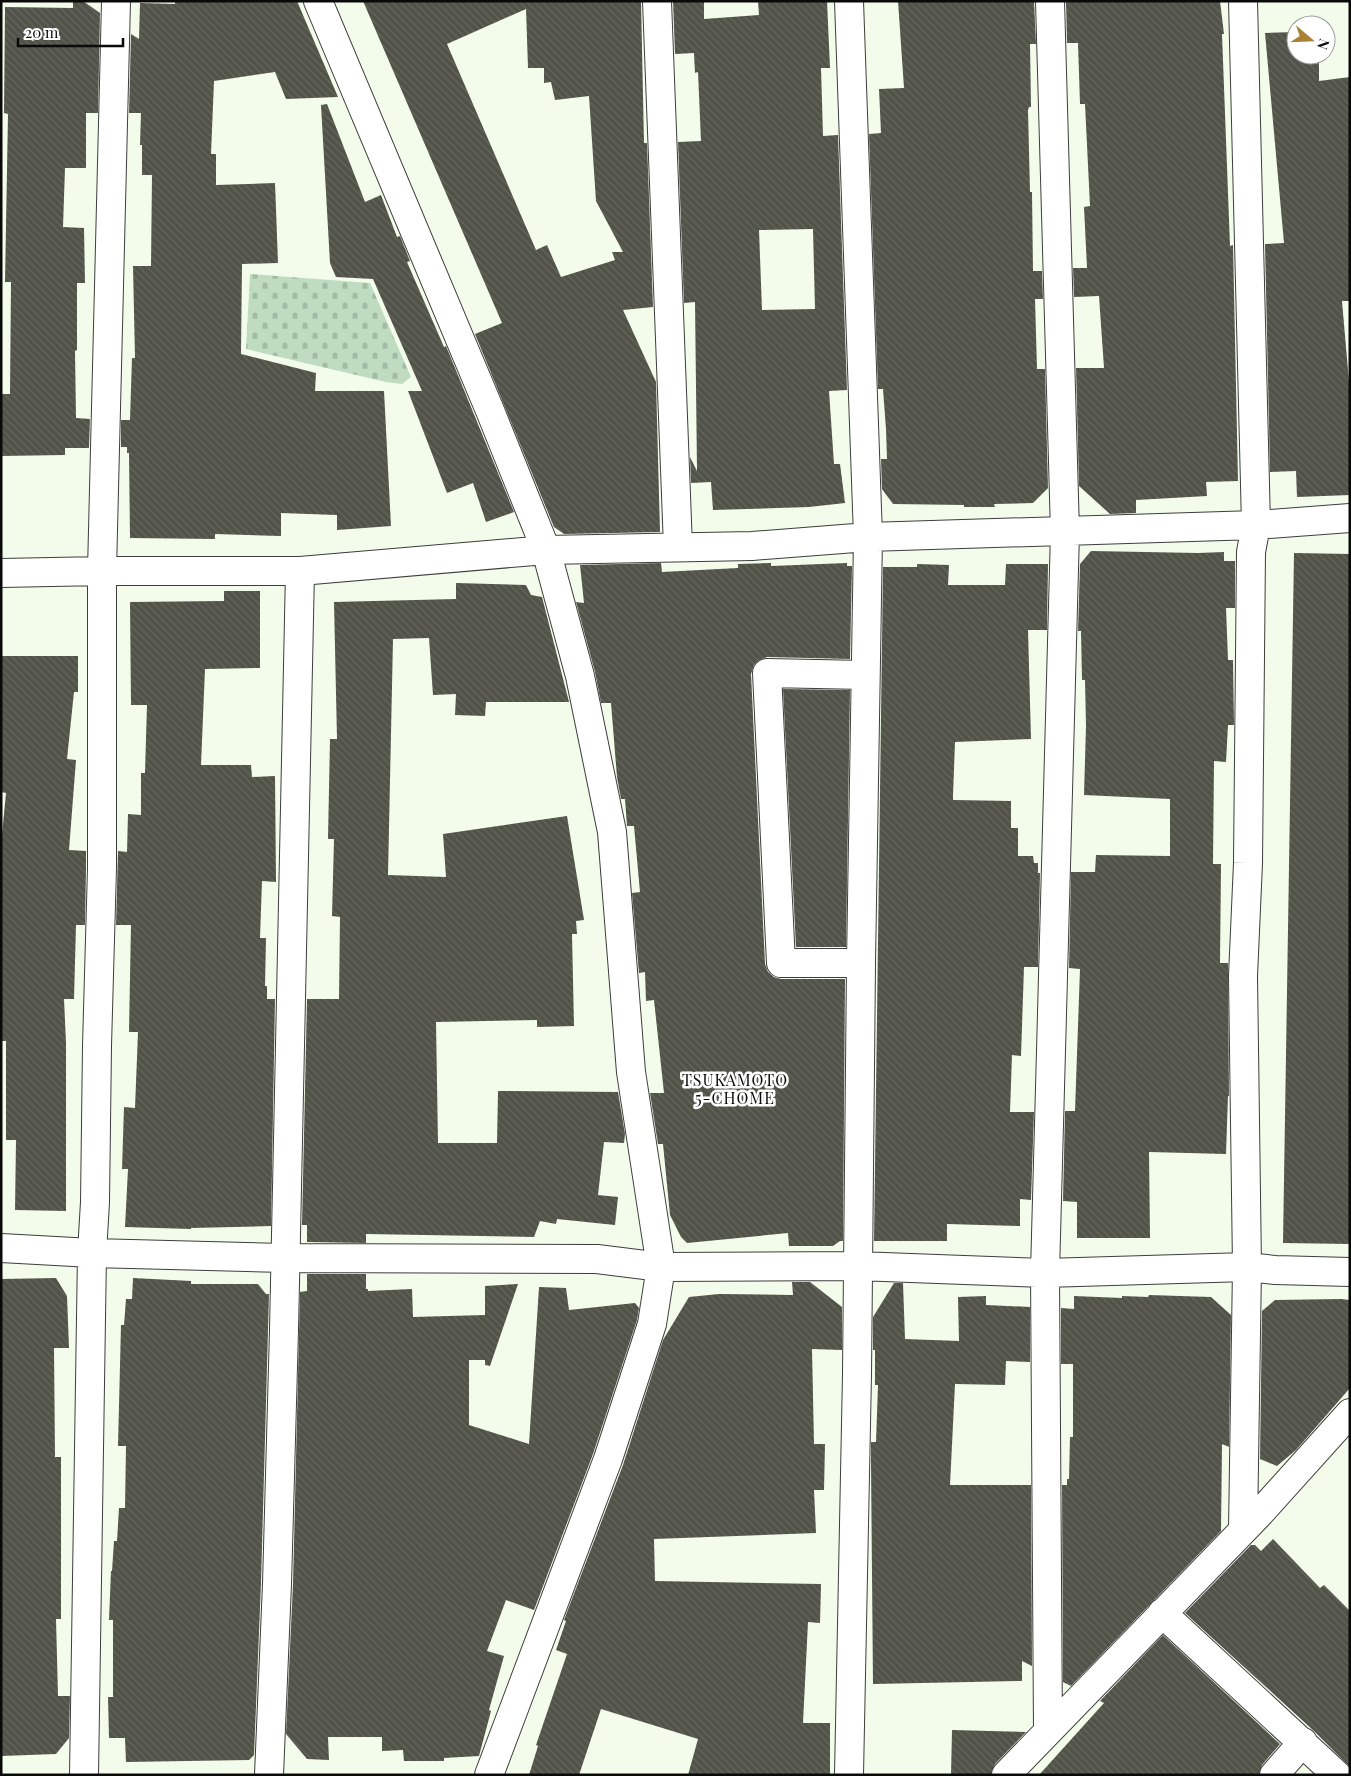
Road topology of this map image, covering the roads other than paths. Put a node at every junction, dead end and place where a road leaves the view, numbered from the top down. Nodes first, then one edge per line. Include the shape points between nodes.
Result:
1 (116, 1) edge
2 (318, 1) edge
3 (658, 1) edge
4 (849, 1) edge
5 (1050, 1) edge
6 (1243, 1) edge
7 (1350, 518) edge
8 (1256, 525) junction
9 (1065, 532) junction
10 (868, 537) junction
11 (678, 547) junction
12 (546, 550) junction
13 (102, 571) junction
14 (300, 571) junction
15 (1, 574) edge
16 (865, 675) junction
17 (861, 963) junction
18 (1, 1248) edge
19 (92, 1253) junction
20 (285, 1258) junction
21 (857, 1266) junction
22 (661, 1267) junction
23 (1247, 1267) junction
24 (1350, 1272) edge
25 (1046, 1273) junction
26 (1350, 1413) edge
27 (1243, 1530) junction
28 (1162, 1613) junction
29 (1048, 1731) junction
30 (1303, 1742) junction
31 (84, 1775) edge
32 (269, 1775) edge
33 (489, 1775) edge
34 (849, 1775) edge
35 (1006, 1775) edge
36 (1274, 1775) edge
37 (1337, 1775) edge

1 - 13 street
2 - 12 street
3 - 11 street
4 - 10 street
5 - 9 street
6 - 8 street
7 - 8 street
8 - 9 street
8 - 23 street via 1251,552 1248,863 1243,976
9 - 10 street
9 - 25 street
10 - 11 street via 752,546
10 - 16 street
11 - 12 street
12 - 14 street
12 - 22 street via 580,676 612,832 631,1072
13 - 14 street
13 - 15 street
13 - 19 street via 102,868
14 - 20 street
16 - 17 street
16 - 17 street via 767,673 781,962
17 - 21 street
18 - 19 street
19 - 20 street
19 - 31 street
20 - 22 street via 598,1259
20 - 32 street
21 - 22 street
21 - 25 street
21 - 34 street
22 - 33 street via 652,1324 608,1459
23 - 24 street
23 - 25 street
23 - 27 street
25 - 29 street
26 - 27 street
27 - 28 street
28 - 29 street
28 - 30 street
29 - 35 street
30 - 36 street
30 - 37 street

